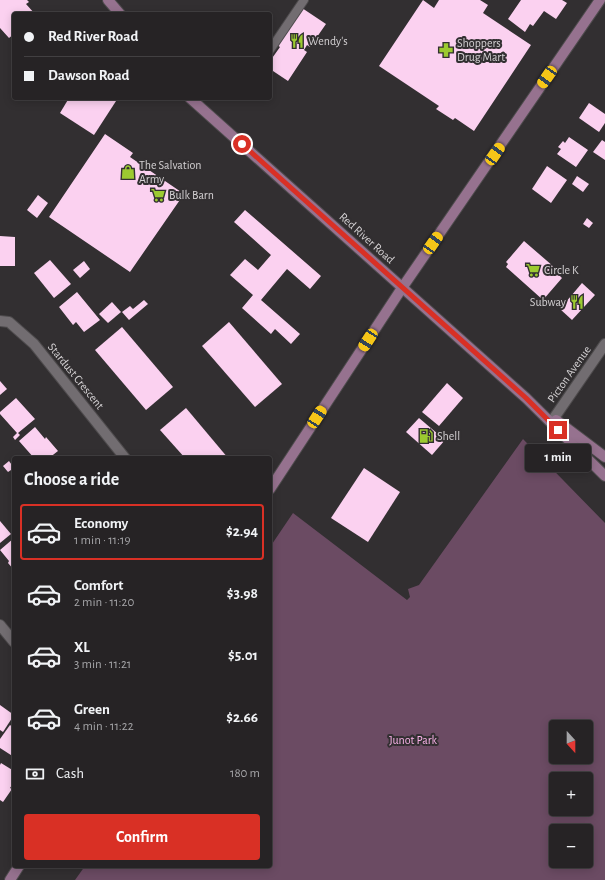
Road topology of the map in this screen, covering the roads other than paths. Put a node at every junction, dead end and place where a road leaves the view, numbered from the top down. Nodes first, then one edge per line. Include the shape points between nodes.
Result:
1 (108, 0) edge
2 (304, 0) edge
3 (600, 0) edge
4 (118, 12) edge
5 (272, 47) edge
6 (192, 100) edge
7 (402, 288) junction
8 (0, 320) edge
9 (605, 344) edge
10 (526, 398) junction
11 (554, 418) junction
12 (124, 456) edge
13 (605, 457) edge
14 (605, 476) edge
15 (272, 486) edge
16 (0, 625) edge
17 (12, 640) edge
18 (18, 868) edge
19 (10, 880) edge

1 - 4 main road
2 - 5 lane
3 - 7 main road
6 - 7 main road, Red River Road
7 - 10 main road, Red River Road
7 - 15 main road
8 - 12 street, Stardust Crescent via 9,322 34,344
9 - 11 street, Picton Avenue
10 - 11 main road
10 - 14 main road
11 - 13 main road
16 - 17 street
18 - 19 main road

